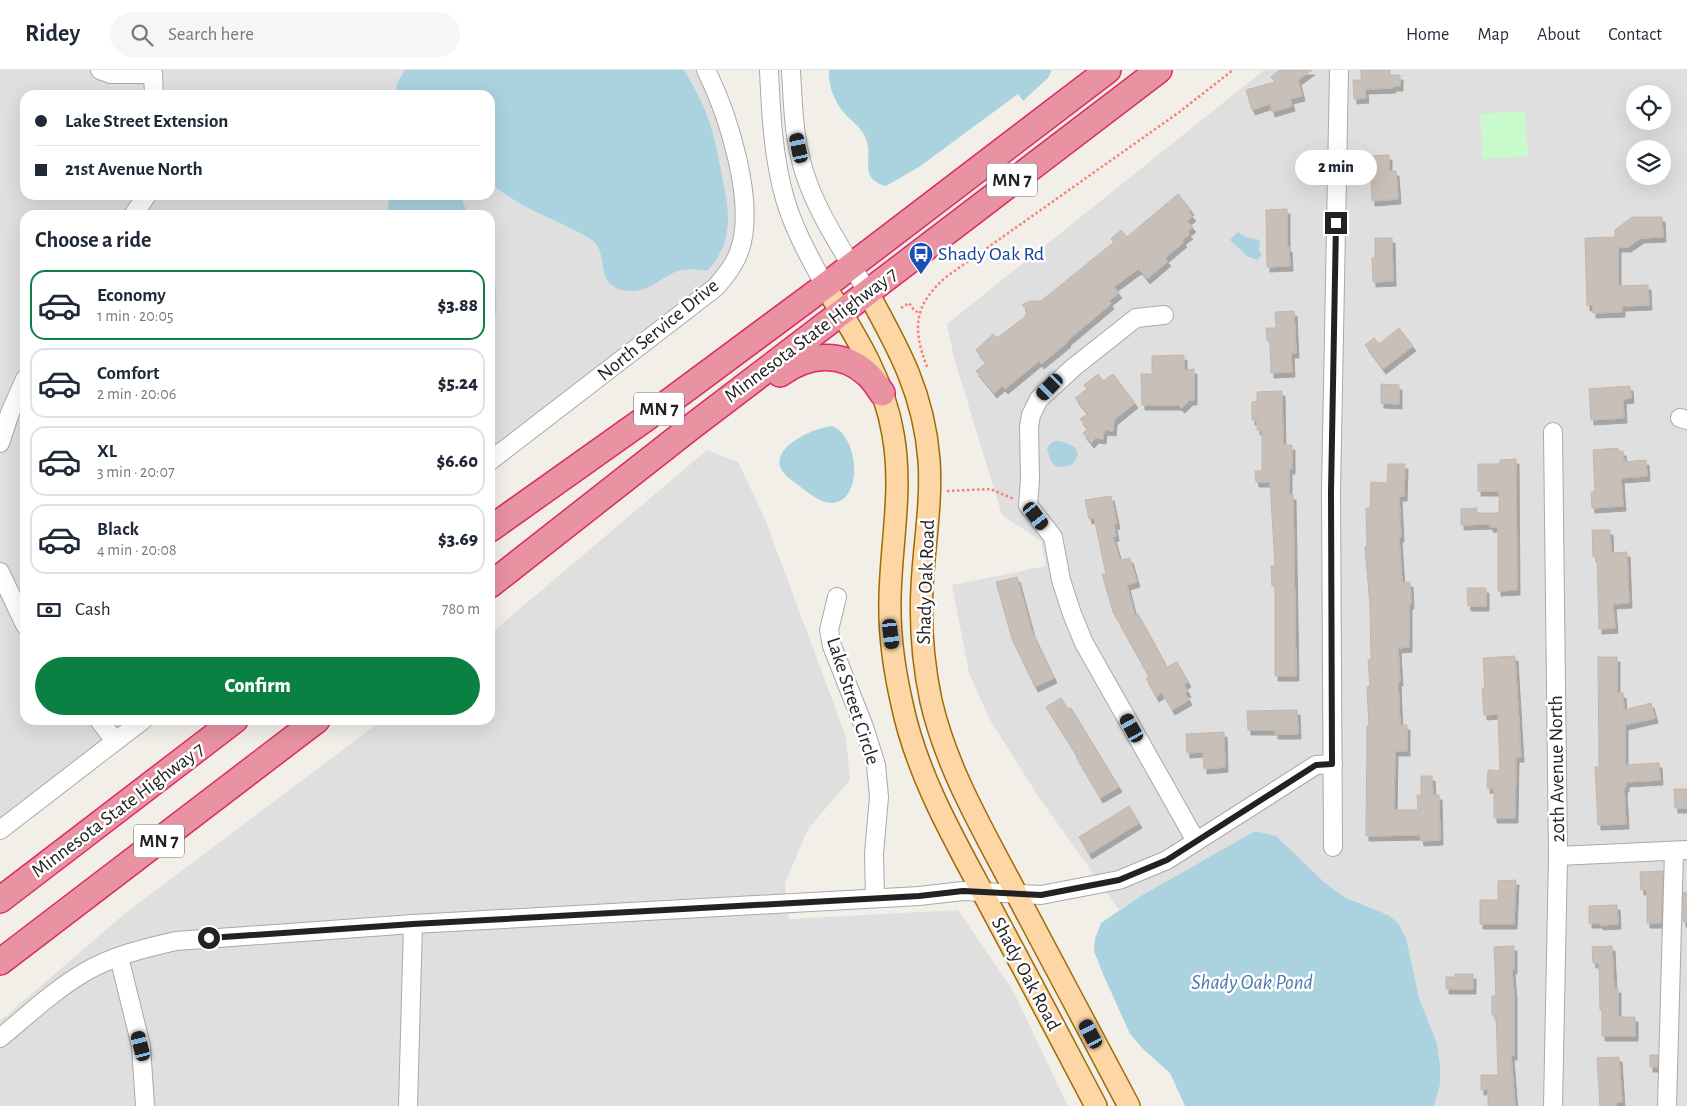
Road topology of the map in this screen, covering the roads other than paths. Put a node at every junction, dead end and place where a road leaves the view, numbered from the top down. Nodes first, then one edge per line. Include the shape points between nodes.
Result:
1 (100, 70) edge
2 (706, 70) edge
3 (769, 70) edge
4 (791, 70) edge
5 (1108, 70) edge
6 (1158, 70) edge
7 (1339, 70) edge
8 (154, 90) edge
9 (851, 265) junction
10 (825, 286) junction
11 (868, 293) junction
12 (842, 312) junction
13 (1164, 315) dead end
14 (20, 391) edge
15 (882, 393) junction
16 (1553, 432) dead end
17 (0, 443) edge
18 (495, 457) edge
19 (495, 525) edge
20 (561, 528) junction
21 (0, 572) edge
22 (495, 581) edge
23 (837, 597) dead end
24 (20, 614) edge
25 (103, 725) edge
26 (136, 725) edge
27 (228, 725) edge
28 (310, 725) edge
29 (115, 741) junction
30 (1332, 764) junction
31 (0, 830) edge
32 (1196, 841) junction
33 (1333, 847) dead end
34 (1680, 851) edge
35 (1558, 856) junction
36 (982, 891) junction
37 (1016, 894) junction
38 (875, 897) junction
39 (0, 900) edge
40 (413, 924) junction
41 (119, 957) junction
42 (0, 962) edge
43 (0, 1038) edge
44 (145, 1106) edge
45 (408, 1106) edge
46 (1096, 1106) edge
47 (1129, 1106) edge
48 (1552, 1106) edge
49 (1667, 1106) edge

1 - 8 street via 111,74 153,74
2 - 18 street, North Service Drive via 726,115 744,194 745,232 732,269 716,288
3 - 10 street, Shady Oak Road via 773,145 783,191 795,227
4 - 9 street, Shady Oak Road via 796,135 807,181
5 - 9 highway, Minnesota State Highway 7 / MN 7
6 - 11 highway, Minnesota State Highway 7 / MN 7
7 - 30 street via 1331,492
9 - 10 highway, Minnesota State Highway 7 / MN 7
9 - 11 street, Shady Oak Road
10 - 12 main road, Shady Oak Road
10 - 19 highway, Minnesota State Highway 7 / MN 7
11 - 12 highway, Minnesota State Highway 7 / MN 7
11 - 37 main road, Shady Oak Road via 910,373 927,438 930,487 921,635 938,729 963,793
12 - 15 main road, Shady Oak Road
12 - 20 highway, Minnesota State Highway 7 / MN 7
13 - 32 street via 1136,318 1039,399 1029,427 1028,505 1053,537 1060,580 1084,643
14 - 17 street
15 - 20 highway via 868,374 844,360 823,357 803,360
15 - 36 main road, Shady Oak Road via 897,467 890,600 894,659 902,704 931,792
16 - 35 street, 20th Avenue North
20 - 22 highway, Minnesota State Highway 7 / MN 7
21 - 24 street
23 - 38 street, Lake Street Circle via 830,638 872,748 878,779
25 - 29 street
26 - 29 street
27 - 39 highway, Minnesota State Highway 7 / MN 7
28 - 42 highway, MN 7
29 - 31 street
30 - 32 street via 1316,765
30 - 33 street
32 - 37 street via 1167,860 1119,880 1041,895
34 - 35 street
34 - 49 street
35 - 48 street, 20th Avenue North
36 - 37 street
36 - 38 street
36 - 46 main road, Shady Oak Road
37 - 47 main road, Shady Oak Road
38 - 40 street
40 - 41 street via 184,940 143,948
40 - 45 street
41 - 43 street via 86,971
41 - 44 street via 141,1046

